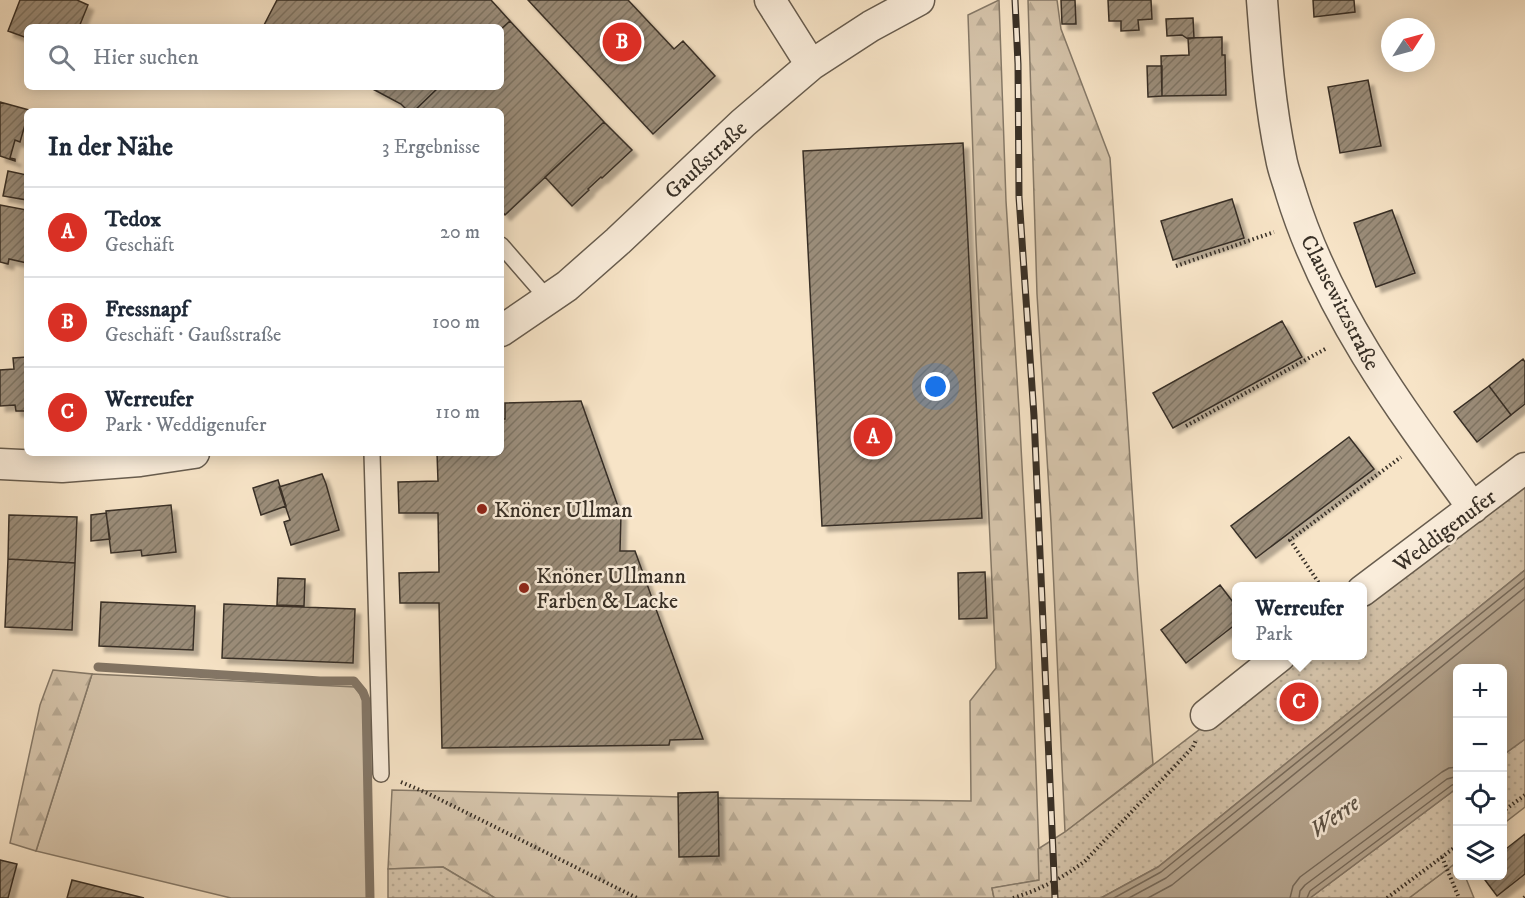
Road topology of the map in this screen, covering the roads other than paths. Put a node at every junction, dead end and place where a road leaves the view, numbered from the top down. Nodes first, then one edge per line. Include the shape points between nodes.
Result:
1 (770, 0) edge
2 (919, 0) edge
3 (1262, 0) edge
4 (811, 65) junction
5 (504, 248) edge
6 (548, 299) junction
7 (504, 329) edge
8 (174, 456) edge
9 (372, 456) edge
10 (0, 464) edge
11 (1525, 468) edge
12 (1473, 508) junction
13 (1367, 587) edge
14 (1275, 660) edge
15 (1206, 715) road end
16 (381, 774) road end

1 - 4 street
2 - 4 street, Gaußstraße
3 - 12 street, Clausewitzstraße via 1268,81 1281,160 1300,223 1324,280 1353,333
4 - 6 street, Gaußstraße via 618,241
5 - 6 lane
6 - 7 street, Gaußstraße
8 - 10 street via 62,467
9 - 16 lane
11 - 12 street, Weddigenufer
12 - 13 street, Weddigenufer
14 - 15 street

